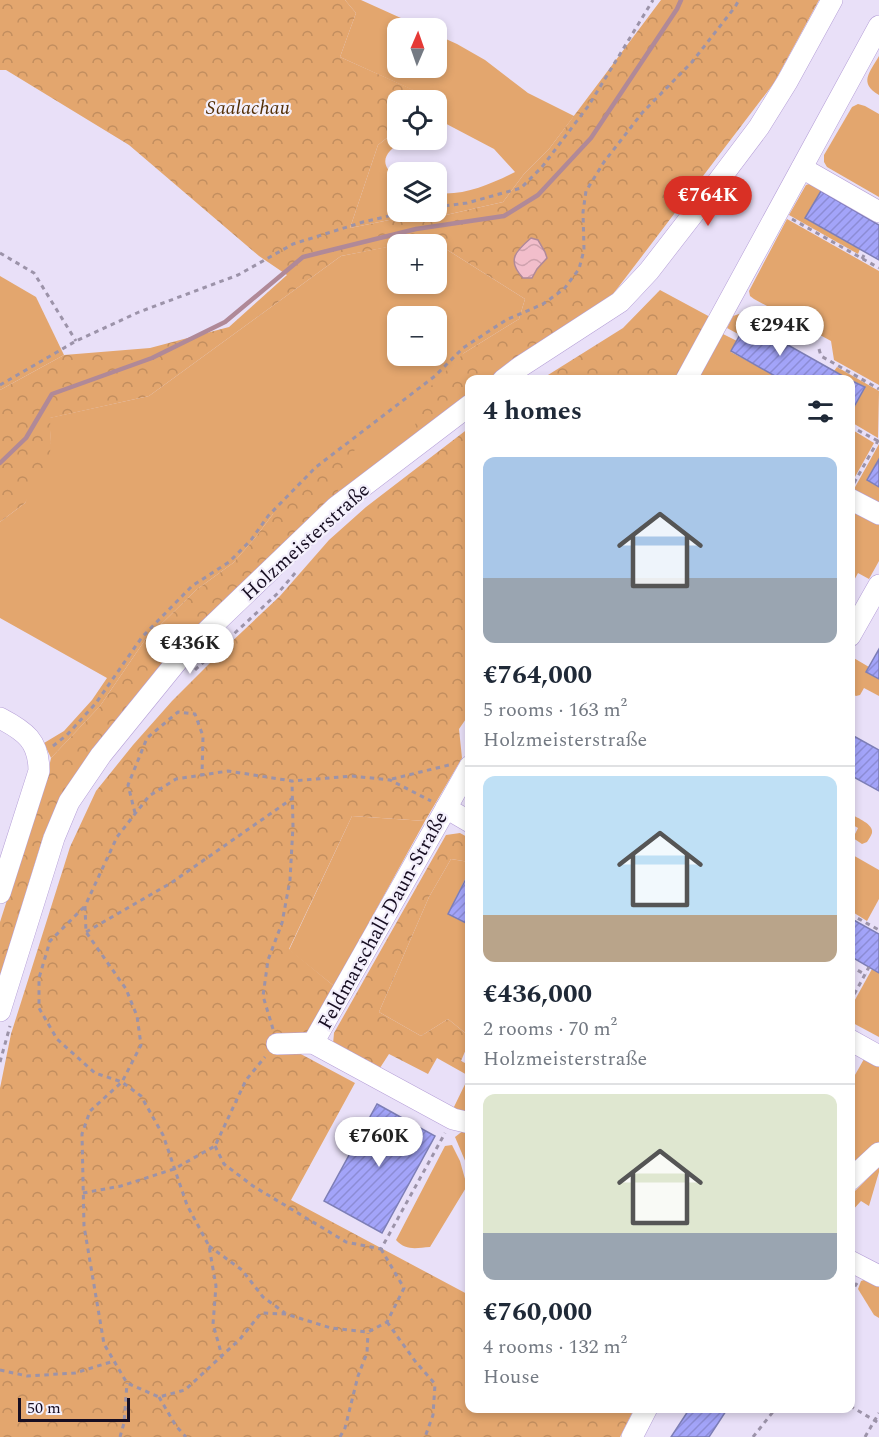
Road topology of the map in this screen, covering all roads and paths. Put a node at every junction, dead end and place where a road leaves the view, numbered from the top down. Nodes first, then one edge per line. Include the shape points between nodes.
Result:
1 (653, 0) edge
2 (739, 0) edge
3 (832, 0) edge
4 (879, 26) edge
5 (802, 168) junction
6 (447, 206) edge
7 (778, 212) junction
8 (879, 212) edge
9 (387, 216) edge
10 (0, 253) edge
11 (865, 253) dead end
12 (862, 259) junction
13 (879, 268) edge
14 (76, 341) junction
15 (819, 349) dead end
16 (510, 375) edge
17 (689, 375) edge
18 (854, 375) edge
19 (855, 375) edge
20 (0, 385) edge
21 (879, 389) edge
22 (465, 409) edge
23 (855, 428) edge
24 (878, 440) edge
25 (855, 481) edge
26 (855, 501) edge
27 (879, 514) edge
28 (302, 566) dead end
29 (879, 585) edge
30 (855, 627) edge
31 (195, 670) dead end
32 (0, 718) edge
33 (39, 757) junction
34 (461, 765) edge
35 (202, 775) junction
36 (390, 780) junction
37 (292, 782) junction
38 (293, 798) junction
39 (446, 808) junction
40 (135, 813) junction
41 (465, 819) edge
42 (0, 893) edge
43 (85, 906) junction
44 (855, 917) edge
45 (879, 930) edge
46 (86, 932) junction
47 (869, 967) dead end
48 (855, 969) edge
49 (866, 975) junction
50 (855, 994) edge
51 (6, 1014) edge
52 (313, 1043) junction
53 (855, 1043) edge
54 (277, 1044) junction
55 (879, 1056) edge
56 (0, 1062) edge
57 (122, 1082) junction
58 (461, 1121) edge
59 (215, 1146) junction
60 (879, 1153) edge
61 (174, 1169) junction
62 (855, 1175) edge
63 (83, 1193) junction
64 (209, 1246) junction
65 (381, 1249) junction
66 (855, 1264) edge
67 (879, 1276) edge
68 (286, 1314) junction
69 (387, 1322) junction
70 (368, 1332) junction
71 (222, 1356) junction
72 (114, 1361) junction
73 (0, 1370) edge
74 (127, 1383) junction
75 (159, 1397) junction
76 (855, 1409) edge
77 (644, 1413) edge
78 (772, 1413) edge
79 (879, 1413) edge
80 (877, 1421) edge
81 (120, 1437) edge
82 (186, 1437) edge
83 (340, 1437) edge
84 (425, 1437) edge
85 (632, 1437) edge
86 (753, 1437) edge
87 (865, 1437) edge

1 - 6 path via 589,105 521,188
2 - 33 path via 692,62 642,112 604,162 586,192 584,250 579,269 564,289 463,348 435,376 316,467 229,562 192,586 142,637 96,703 67,735
3 - 16 street via 759,127 649,271 620,302
4 - 5 street
5 - 7 street
5 - 8 street
7 - 12 path
7 - 17 street
9 - 14 path via 292,244 237,275
10 - 14 path via 34,273
11 - 12 path
12 - 13 path
14 - 20 path
15 - 18 path via 821,356
19 - 21 path
22 - 51 street, Holzmeisterstraße via 336,507 183,654 101,754 69,802 54,838
23 - 24 path
24 - 25 path
26 - 27 street
28 - 31 path
29 - 30 street
32 - 33 street via 21,731
33 - 42 street via 39,771
34 - 36 path
34 - 39 street, Feldmarschall-Daun-Straße
35 - 37 path via 228,771
35 - 40 path via 176,779 149,796
35 - 40 path via 203,736 195,714 178,712 147,738 129,785
36 - 37 path via 352,776
36 - 39 path
37 - 38 path
38 - 46 path via 171,883
38 - 54 path via 290,880 282,923 268,960 263,996
39 - 41 street
39 - 52 street, Feldmarschall-Daun-Straße
40 - 43 path via 117,837
43 - 46 path
43 - 57 path via 50,941 39,978 39,1008 57,1039 95,1073
44 - 45 path
46 - 57 path via 126,989 137,1016 141,1045
47 - 49 path
48 - 49 path
49 - 50 path
51 - 56 path
52 - 54 street
52 - 58 street
53 - 55 street
54 - 59 path via 246,1080
57 - 61 path via 141,1096 163,1135
57 - 63 path via 90,1111 82,1134
58 - 65 path
59 - 61 path
59 - 65 path via 224,1164 253,1186 346,1242
60 - 62 street
61 - 63 path
61 - 64 path via 187,1205
63 - 72 path via 84,1226 104,1344
64 - 68 path via 242,1270 263,1297
64 - 71 path via 216,1286 213,1324
65 - 69 path via 404,1288
66 - 67 street
68 - 70 path via 331,1328
68 - 71 path via 261,1313
69 - 70 path
69 - 84 path via 435,1384 433,1415
70 - 83 path via 367,1353
71 - 75 path via 185,1390
72 - 73 path via 75,1373 27,1376
72 - 74 path
74 - 75 path
74 - 81 path
75 - 82 path
76 - 80 path
77 - 85 street
78 - 86 path
79 - 80 path
80 - 87 path

